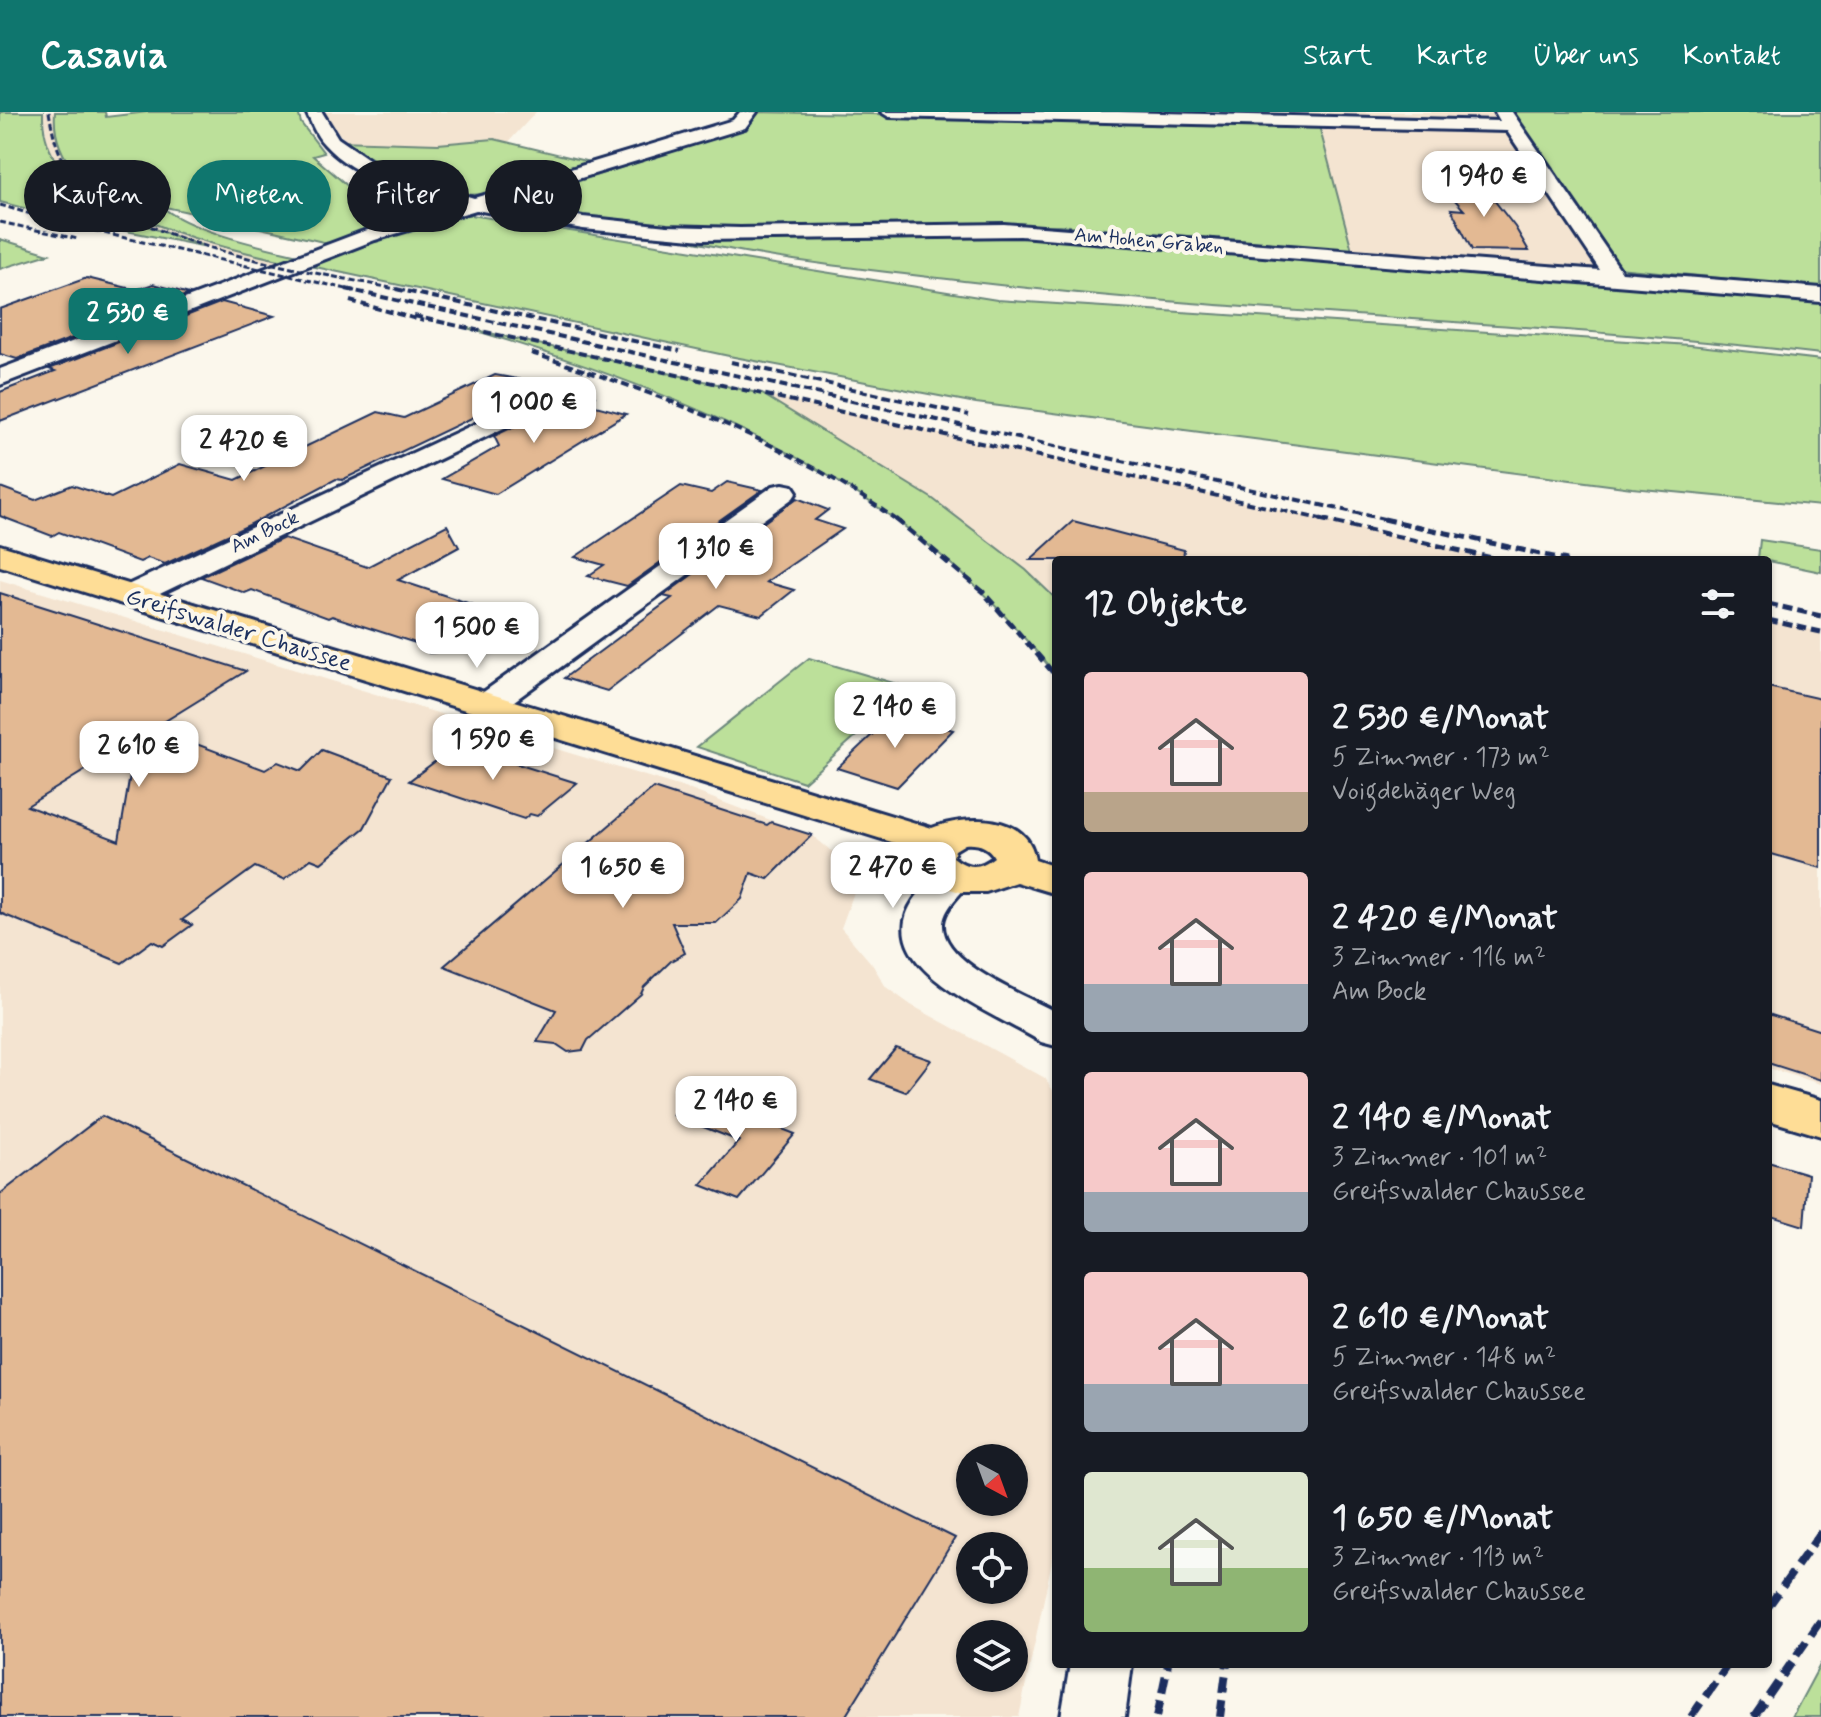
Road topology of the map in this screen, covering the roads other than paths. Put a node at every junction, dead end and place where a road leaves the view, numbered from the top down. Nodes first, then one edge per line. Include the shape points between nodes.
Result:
1 (314, 112) edge
2 (749, 112) edge
3 (889, 112) edge
4 (1508, 119) edge
5 (353, 160) edge
6 (469, 201) edge
7 (477, 203) junction
8 (1615, 277) junction
9 (1821, 295) edge
10 (0, 363) edge
11 (29, 368) junction
12 (0, 378) edge
13 (572, 386) dead end
14 (783, 492) dead end
15 (0, 555) edge
16 (130, 596) junction
17 (487, 705) junction
18 (946, 860) junction
19 (1052, 880) edge
20 (1052, 1030) edge
21 (1772, 1103) edge
22 (1821, 1118) edge
23 (1100, 1668) edge
24 (1093, 1717) edge

1 - 5 street, Am Hohen Graben via 331,143
2 - 7 street via 739,124
3 - 4 street
4 - 8 street
6 - 7 street, Am Hohen Graben
7 - 8 street, Am Hohen Graben via 602,226 669,232 1037,231
7 - 11 street via 373,226
8 - 9 street, Am Hohen Graben
10 - 11 street
11 - 12 street
13 - 16 street, Am Bock
14 - 17 street
15 - 16 main road, Greifswalder Chaussee
16 - 17 main road, Greifswalder Chaussee
17 - 18 main road, Greifswalder Chaussee
18 - 19 main road, Greifswalder Chaussee via 967,880 993,877 1011,866
18 - 20 street via 923,922 922,939 931,956
21 - 22 main road
23 - 24 street

